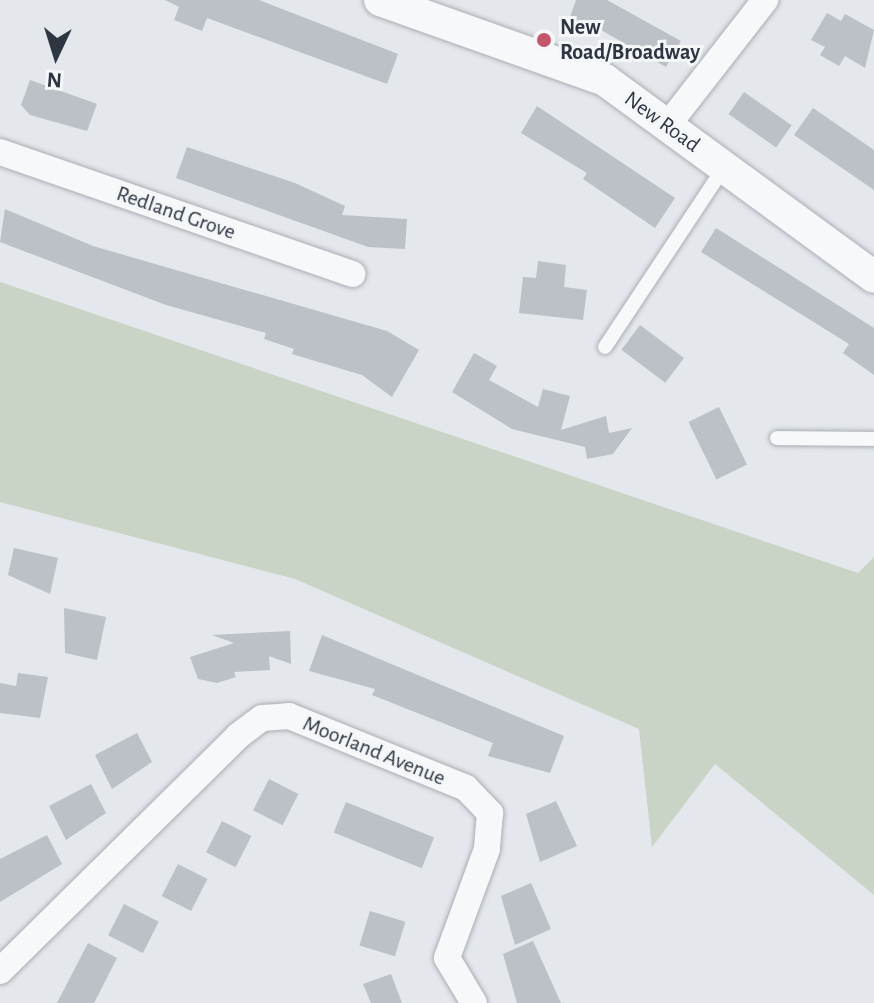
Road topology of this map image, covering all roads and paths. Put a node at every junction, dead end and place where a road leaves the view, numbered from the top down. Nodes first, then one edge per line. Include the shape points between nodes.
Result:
1 (765, 0) edge
2 (386, 1) edge
3 (667, 126) junction
4 (0, 152) edge
5 (724, 167) junction
6 (353, 274) dead end
7 (874, 277) edge
8 (605, 347) dead end
9 (777, 438) dead end
10 (874, 439) edge
11 (0, 971) edge
12 (474, 1003) edge

1 - 3 street
2 - 3 street, New Road via 605,80
3 - 5 street, New Road
4 - 6 street, Redland Grove
5 - 7 street, New Road
5 - 8 lane
9 - 10 lane
11 - 12 street, Moorland Avenue via 238,736 262,718 289,716 466,788 490,813 487,849 447,958

